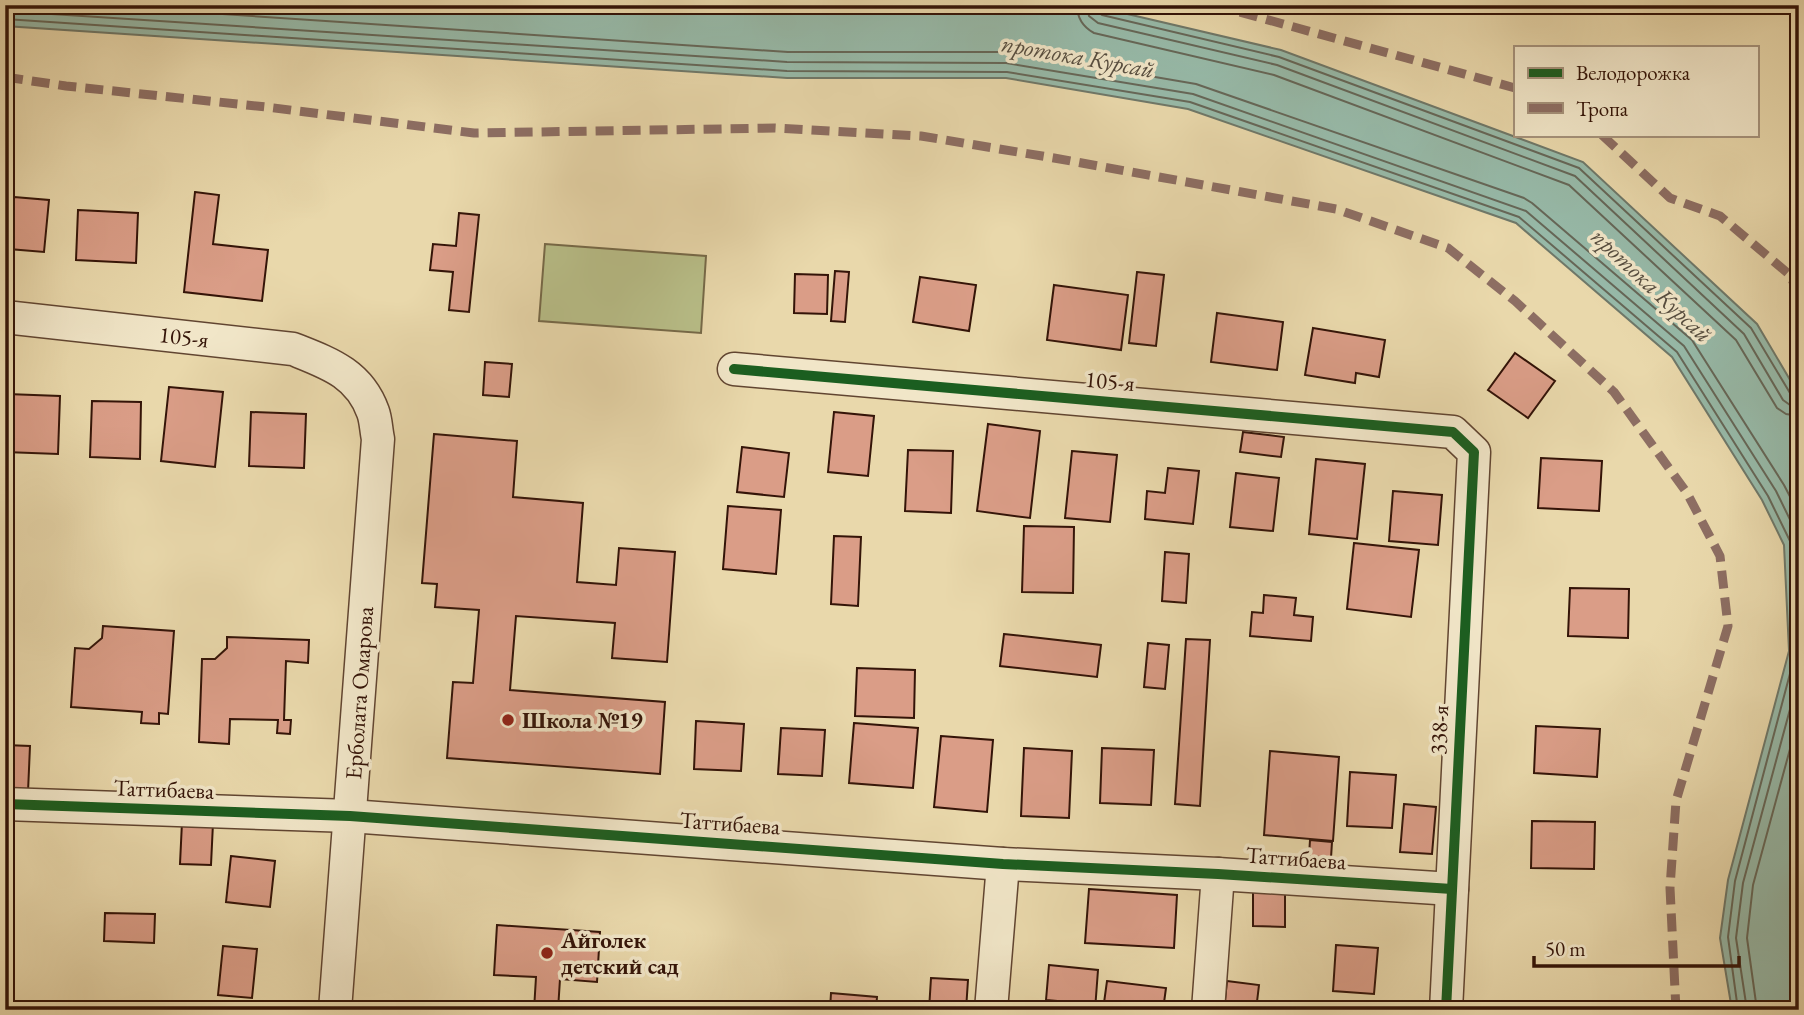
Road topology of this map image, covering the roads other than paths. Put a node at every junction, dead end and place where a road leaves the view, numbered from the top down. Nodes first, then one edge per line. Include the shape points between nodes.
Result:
1 (5, 317) edge
2 (734, 369) dead end
3 (356, 380) joint
4 (1474, 452) joint
5 (5, 804) edge
6 (350, 816) junction
7 (1003, 864) junction
8 (1218, 874) junction
9 (1452, 889) junction
10 (335, 1010) edge
11 (991, 1010) edge
12 (1208, 1010) edge
13 (1446, 1010) edge

1 - 3 street, 105-я via 293,349
2 - 4 street, 105-я via 1453,432
3 - 6 street, Ерболата Омарова via 373,411 378,439
4 - 9 street, 338-я
5 - 6 street, Таттибаева
6 - 7 street, Таттибаева
6 - 10 street, Ерболата Омарова
7 - 8 street, Таттибаева
7 - 11 street
8 - 9 street, Таттибаева
8 - 12 street
9 - 13 street, 338-я

